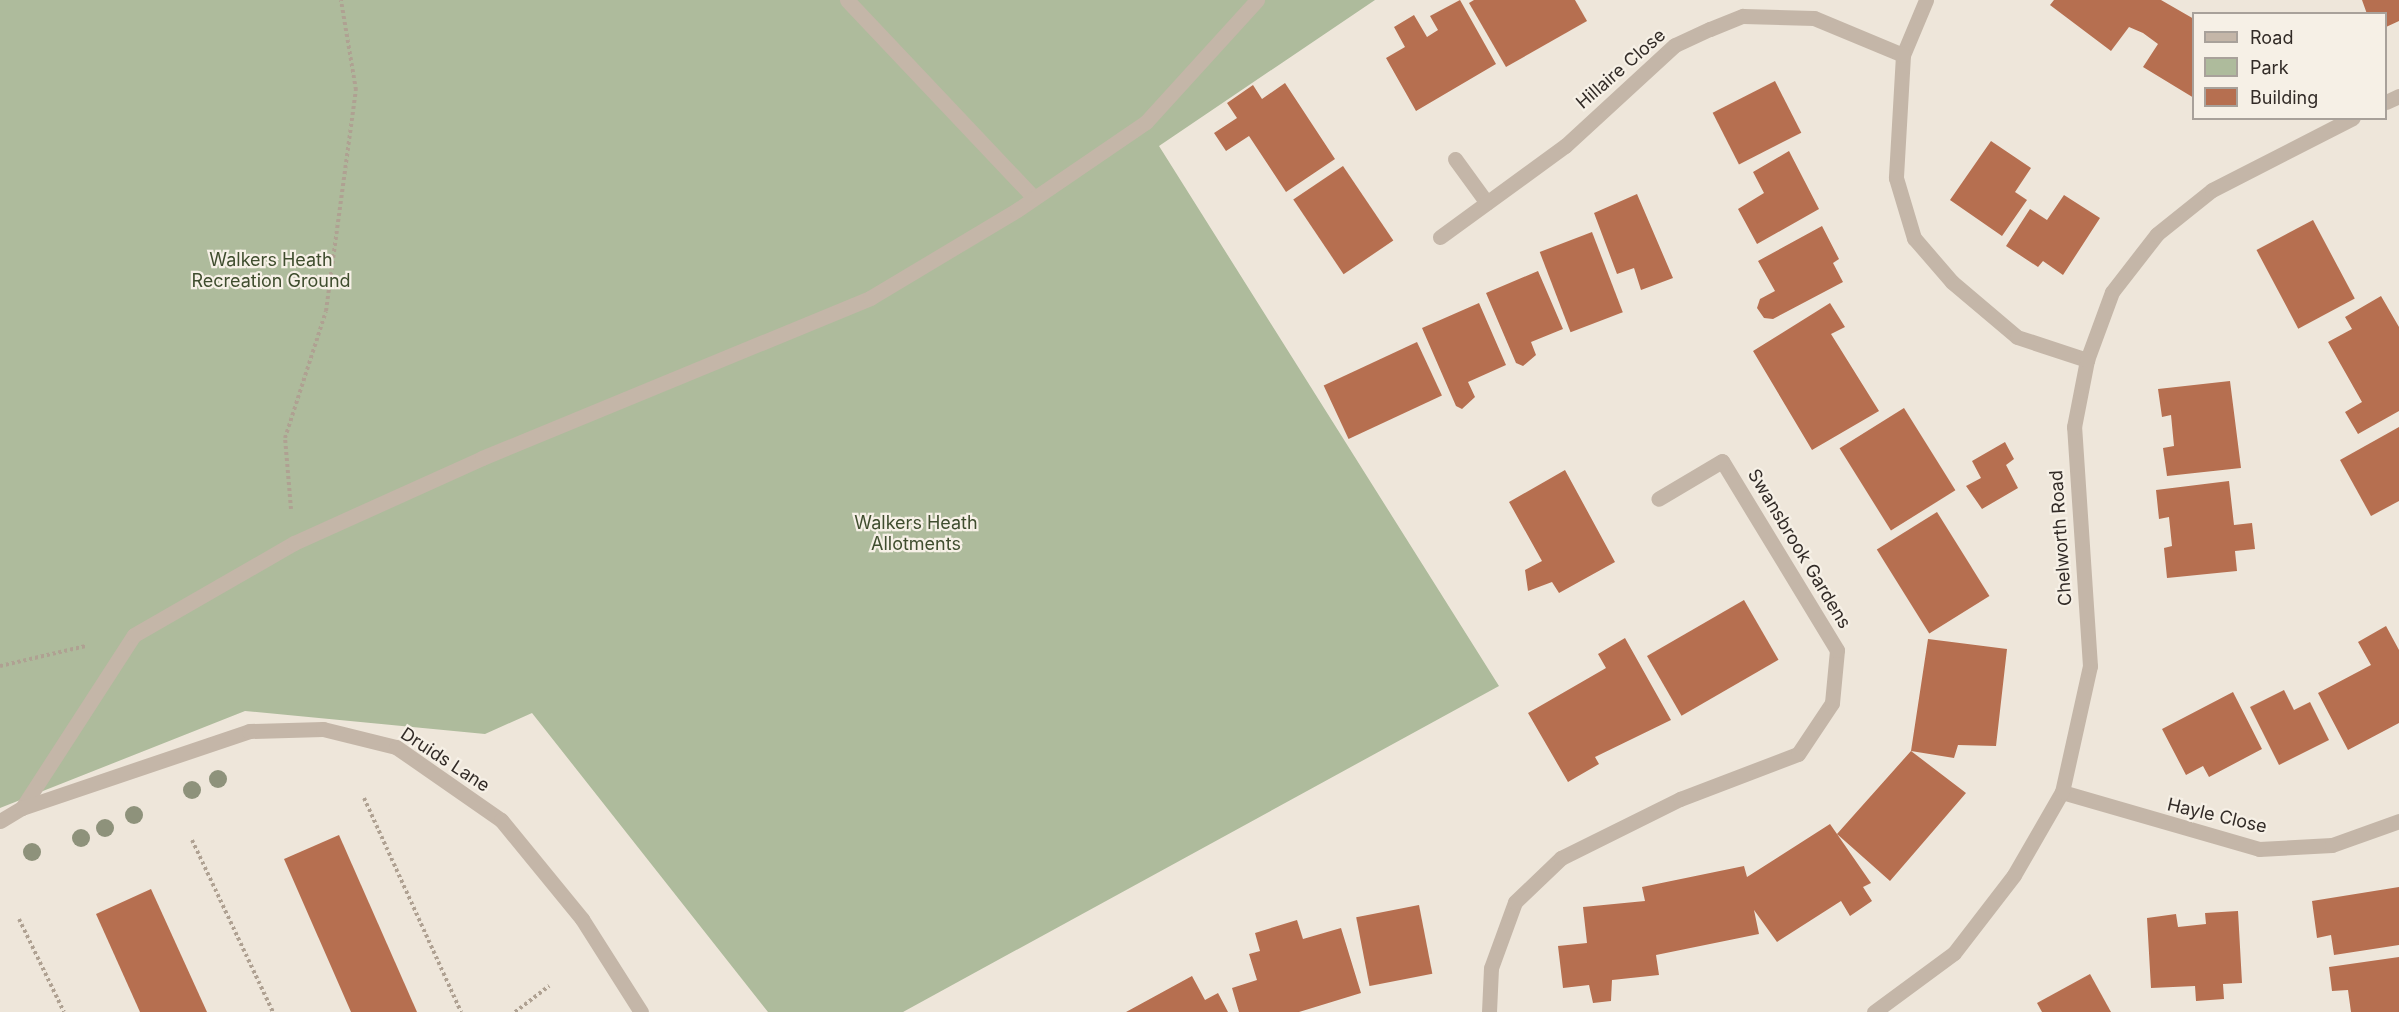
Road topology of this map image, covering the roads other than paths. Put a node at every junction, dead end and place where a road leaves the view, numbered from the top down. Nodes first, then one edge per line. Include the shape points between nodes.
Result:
1 (847, 0) edge
2 (1257, 0) edge
3 (1926, 0) edge
4 (1904, 55) junction
5 (2349, 120) edge
6 (1455, 159) dead end
7 (1034, 198) junction
8 (1487, 203) junction
9 (1440, 237) dead end
10 (2087, 360) junction
11 (1658, 498) dead end
12 (2062, 792) junction
13 (22, 808) junction
14 (0, 821) edge
15 (2399, 821) edge
16 (641, 1012) edge
17 (1489, 1012) edge
18 (1874, 1012) edge

1 - 7 street
2 - 7 street via 1146,122
3 - 4 street
4 - 8 street, Hillaire Close via 1814,18 1743,16 1675,45 1565,146
4 - 10 street via 1896,178 1914,238 1952,282 2017,337
5 - 10 street, Chelworth Road via 2212,190 2157,234 2112,292
6 - 8 street
7 - 13 street via 870,298 482,458 294,543 134,635
8 - 9 street, Hillaire Close
10 - 12 street, Chelworth Road via 2074,427 2090,666
11 - 17 street, Swansbrook Gardens via 1722,461 1837,650 1832,703 1798,754 1680,799 1561,858 1515,902 1491,968
12 - 15 street, Hayle Close via 2259,849 2332,845
12 - 18 street, Chelworth Road via 2014,875 1954,953
13 - 14 street, Druids Lane
13 - 16 street, Druids Lane via 249,731 323,729 396,747 501,820 582,920

